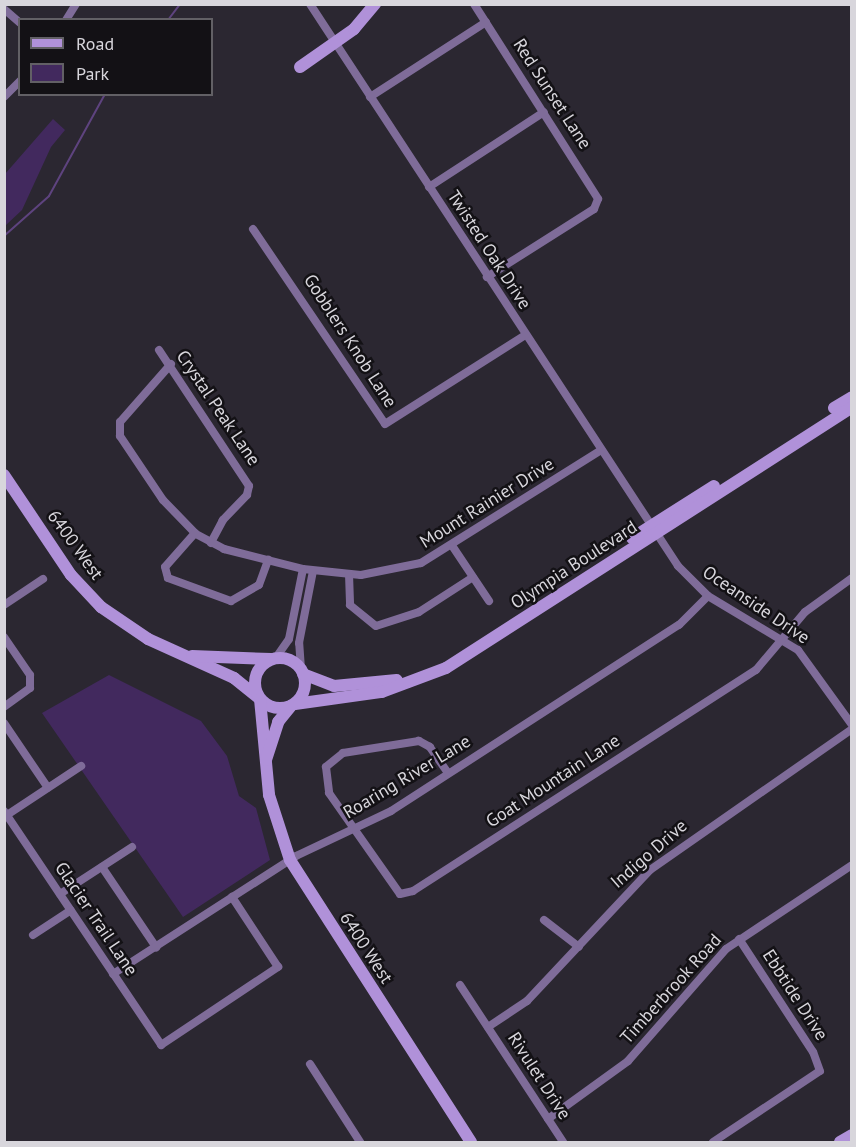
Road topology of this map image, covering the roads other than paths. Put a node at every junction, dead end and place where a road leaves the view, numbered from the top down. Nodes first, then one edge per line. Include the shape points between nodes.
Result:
1 (76, 4) edge
2 (310, 4) edge
3 (375, 4) edge
4 (474, 4) edge
5 (4, 9) edge
6 (67, 18) edge
7 (18, 21) edge
8 (486, 22) junction
9 (335, 44) junction
10 (300, 67) dead end
11 (18, 83) edge
12 (4, 97) edge
13 (370, 97) junction
14 (544, 112) junction
15 (429, 187) junction
16 (253, 229) dead end
17 (487, 277) junction
18 (525, 335) junction
19 (159, 350) dead end
20 (171, 364) junction
21 (852, 397) edge
22 (852, 406) edge
23 (601, 450) junction
24 (4, 475) edge
25 (642, 513) joint
26 (653, 530) junction
27 (195, 532) junction
28 (211, 543) junction
29 (453, 547) junction
30 (268, 560) junction
31 (308, 570) junction
32 (349, 574) junction
33 (473, 577) junction
34 (852, 578) edge
35 (43, 579) dead end
36 (708, 596) junction
37 (489, 601) dead end
38 (4, 605) edge
39 (4, 637) edge
40 (783, 639) junction
41 (192, 656) junction
42 (274, 659) junction
43 (302, 671) junction
44 (259, 698) junction
45 (294, 705) junction
46 (4, 707) edge
47 (4, 723) edge
48 (852, 727) edge
49 (266, 760) junction
50 (81, 766) dead end
51 (448, 773) junction
52 (48, 788) junction
53 (6, 813) edge
54 (354, 829) junction
55 (132, 847) dead end
56 (290, 860) junction
57 (852, 865) edge
58 (102, 867) junction
59 (60, 894) junction
60 (232, 897) junction
61 (71, 910) junction
62 (544, 920) dead end
63 (33, 935) dead end
64 (739, 939) junction
65 (156, 947) junction
66 (579, 947) junction
67 (113, 974) junction
68 (460, 985) dead end
69 (488, 1027) junction
70 (310, 1064) dead end
71 (548, 1119) junction
72 (852, 1135) edge
73 (360, 1143) edge
74 (471, 1143) edge
75 (563, 1143) edge
76 (712, 1143) edge
77 (840, 1143) edge

1 - 6 street
2 - 9 street, Twisted Oak Drive
3 - 9 street
4 - 8 street, Red Sunset Lane
5 - 7 street
8 - 13 street
8 - 14 street, Red Sunset Lane
9 - 10 street
9 - 13 street, Twisted Oak Drive
11 - 12 street
13 - 15 street, Twisted Oak Drive
14 - 15 street
14 - 17 street, Red Sunset Lane via 597,193 597,202
15 - 17 street, Twisted Oak Drive
16 - 18 street, Gobblers Knob Lane via 385,424
17 - 18 street, Twisted Oak Drive
18 - 23 street, Twisted Oak Drive
19 - 20 street, Crystal Peak Lane
20 - 27 street, Mount Rainier Drive via 120,422 118,431 163,501
20 - 28 street, Crystal Peak Lane via 249,486 247,495 223,520
21 - 26 street, Olympia Boulevard
22 - 26 street, Olympia Boulevard
23 - 25 street, Twisted Oak Drive
23 - 29 street, Mount Rainier Drive
24 - 41 street, 6400 West via 62,563 91,598 135,632
25 - 26 street, Oceanside Drive
26 - 36 street, Oceanside Drive via 685,574
26 - 43 street, Olympia Boulevard via 420,672 351,687 324,685
26 - 45 street, Olympia Boulevard via 434,674 382,692
27 - 28 street, Mount Rainier Drive
27 - 30 street via 164,574 231,601 261,583
28 - 30 street, Mount Rainier Drive
29 - 32 street, Mount Rainier Drive via 401,569
29 - 33 street
30 - 31 street, Mount Rainier Drive
31 - 32 street, Mount Rainier Drive
31 - 42 street via 289,639
31 - 43 street via 300,637
32 - 33 street via 350,605 376,626 419,612
33 - 37 street
34 - 40 street, Goat Mountain Lane via 805,612
35 - 38 street
36 - 40 street, Oceanside Drive
36 - 51 street, Roaring River Lane via 684,622
39 - 46 street via 30,675 30,688
40 - 48 street, Oceanside Drive via 810,663
40 - 54 street, Goat Mountain Lane via 756,670 410,893 393,890
41 - 42 street, 6400 West
41 - 44 street, 6400 West via 234,678
42 - 43 street via 289,660
42 - 44 street via 257,672
43 - 45 street via 305,689
44 - 45 street via 272,708
44 - 49 street, 6400 West
45 - 49 street, 6400 West via 278,722
47 - 52 street
48 - 66 street, Indigo Drive via 684,842 650,870
49 - 56 street, 6400 West via 272,807
50 - 52 street
51 - 54 street, Roaring River Lane
51 - 54 street, Goat Mountain Lane via 422,741 335,757 326,767 326,786
52 - 53 street
53 - 59 street, Glacier Trail Lane
54 - 56 street, Roaring River Lane
55 - 58 street
56 - 60 street, Roaring River Lane
56 - 74 street, 6400 West
57 - 64 street, Timberbrook Road
58 - 59 street
58 - 65 street
59 - 61 street, Glacier Trail Lane
60 - 65 street, Roaring River Lane
60 - 67 street, Glacier Trail Lane via 278,968 160,1045
61 - 63 street
61 - 67 street, Glacier Trail Lane
62 - 66 street
64 - 71 street, Timberbrook Road via 709,966 628,1061
64 - 76 street, Ebbtide Drive via 813,1052 819,1071
65 - 67 street, Roaring River Lane
66 - 69 street, Indigo Drive via 527,1001
68 - 69 street, Rivulet Drive
69 - 71 street, Rivulet Drive
70 - 73 street
71 - 75 street, Rivulet Drive
72 - 77 street

